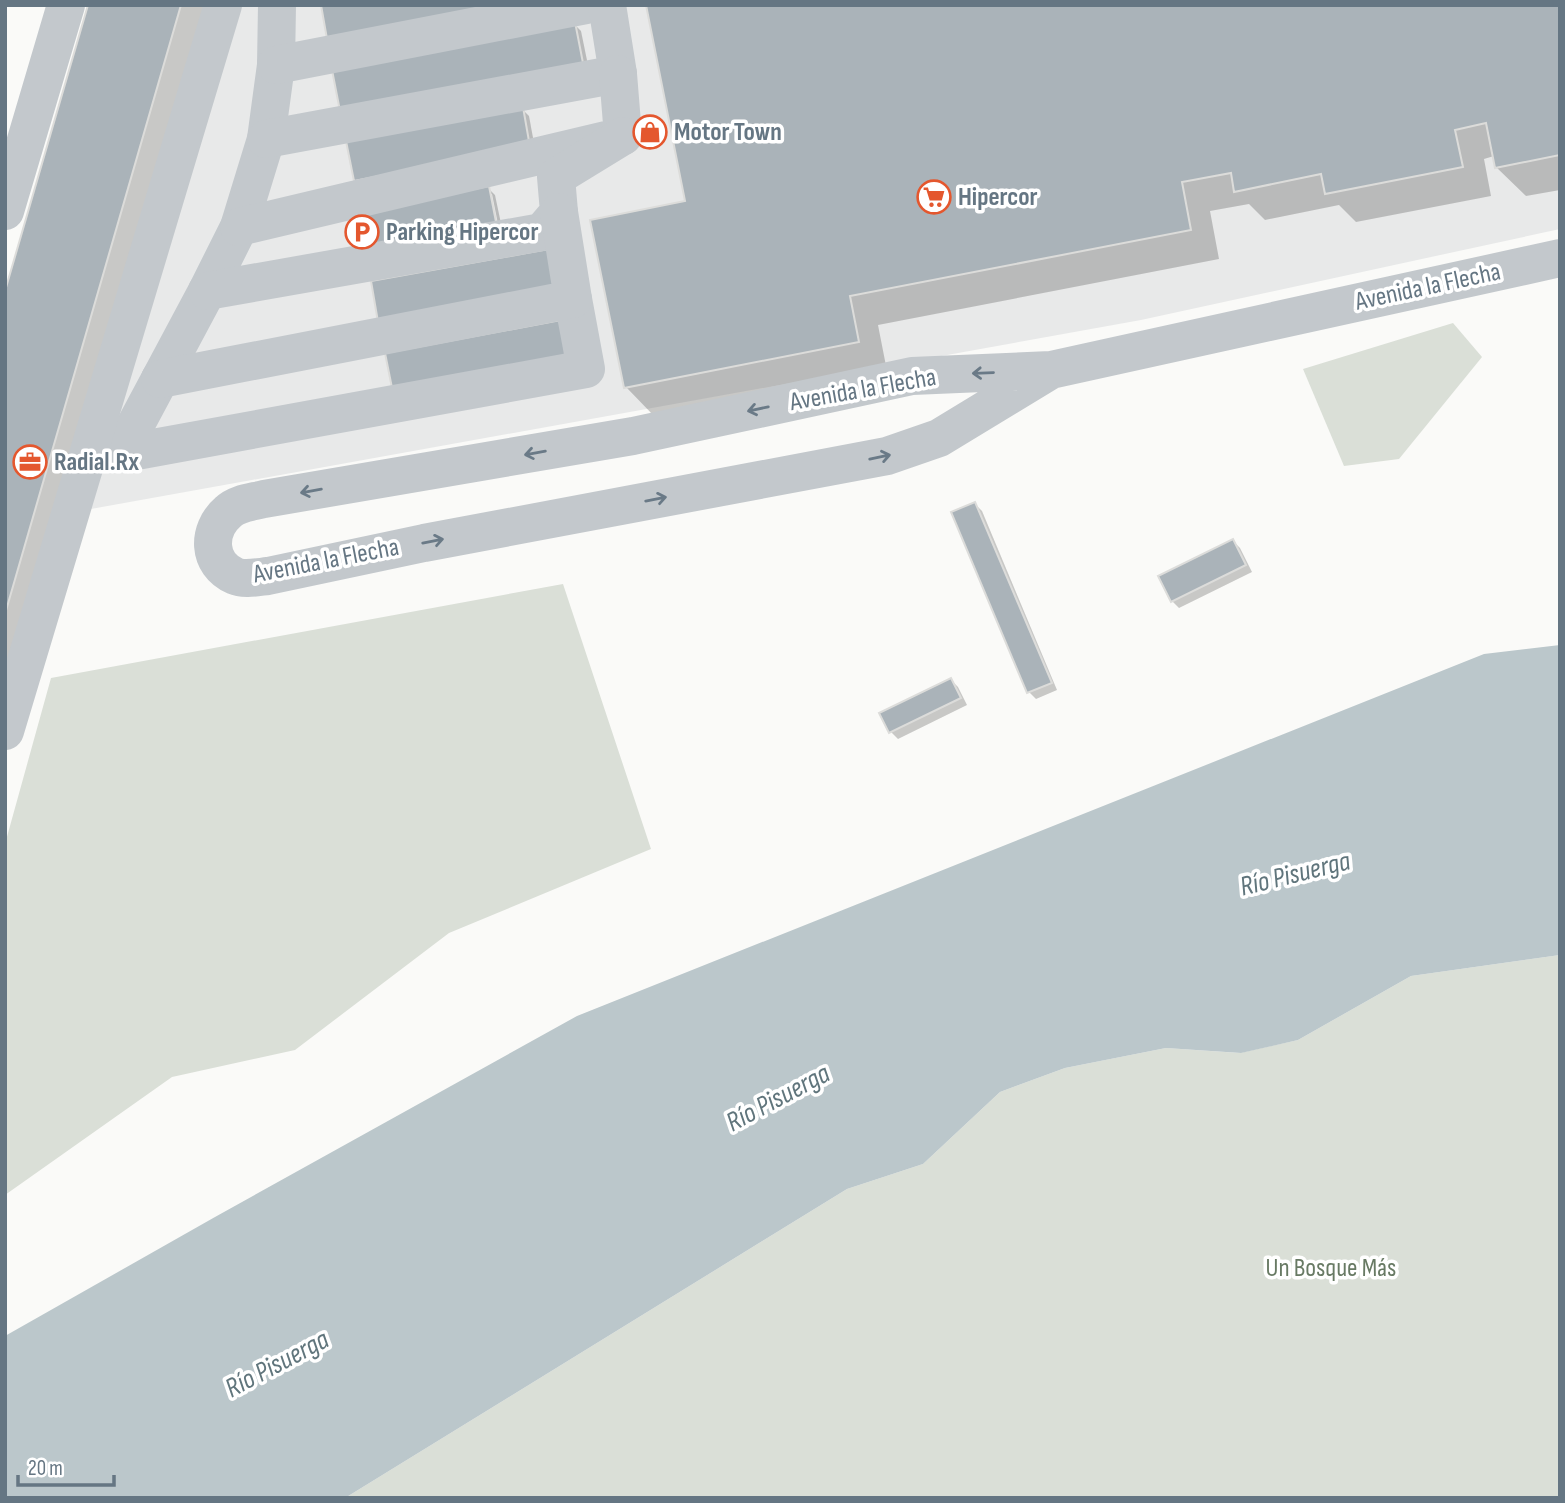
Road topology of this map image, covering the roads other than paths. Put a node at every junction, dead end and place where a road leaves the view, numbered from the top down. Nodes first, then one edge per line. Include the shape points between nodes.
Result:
1 (66, 5) edge
2 (223, 5) edge
3 (276, 5) edge
4 (586, 5) edge
5 (607, 5) edge
6 (276, 65) junction
7 (618, 74) junction
8 (622, 136) junction
9 (266, 139) junction
10 (5, 211) edge
11 (559, 212) junction
12 (239, 227) junction
13 (1560, 258) edge
14 (207, 291) junction
15 (573, 299) junction
16 (1051, 370) junction
17 (160, 379) junction
18 (5, 731) edge

1 - 10 street
2 - 18 street
3 - 6 street
4 - 6 street
5 - 7 street
6 - 9 street
7 - 8 street
7 - 9 street
8 - 11 street via 556,177
8 - 12 street
9 - 12 street
11 - 14 street via 542,232
11 - 15 street
12 - 14 street
13 - 16 street, Avenida la Flecha
14 - 17 street
15 - 17 street
15 - 17 street via 586,369 120,454
16 -> 16 street, Avenida la Flecha via 912,376 633,436 264,499 229,510 213,533 214,555 235,577 268,576 887,456 939,438

